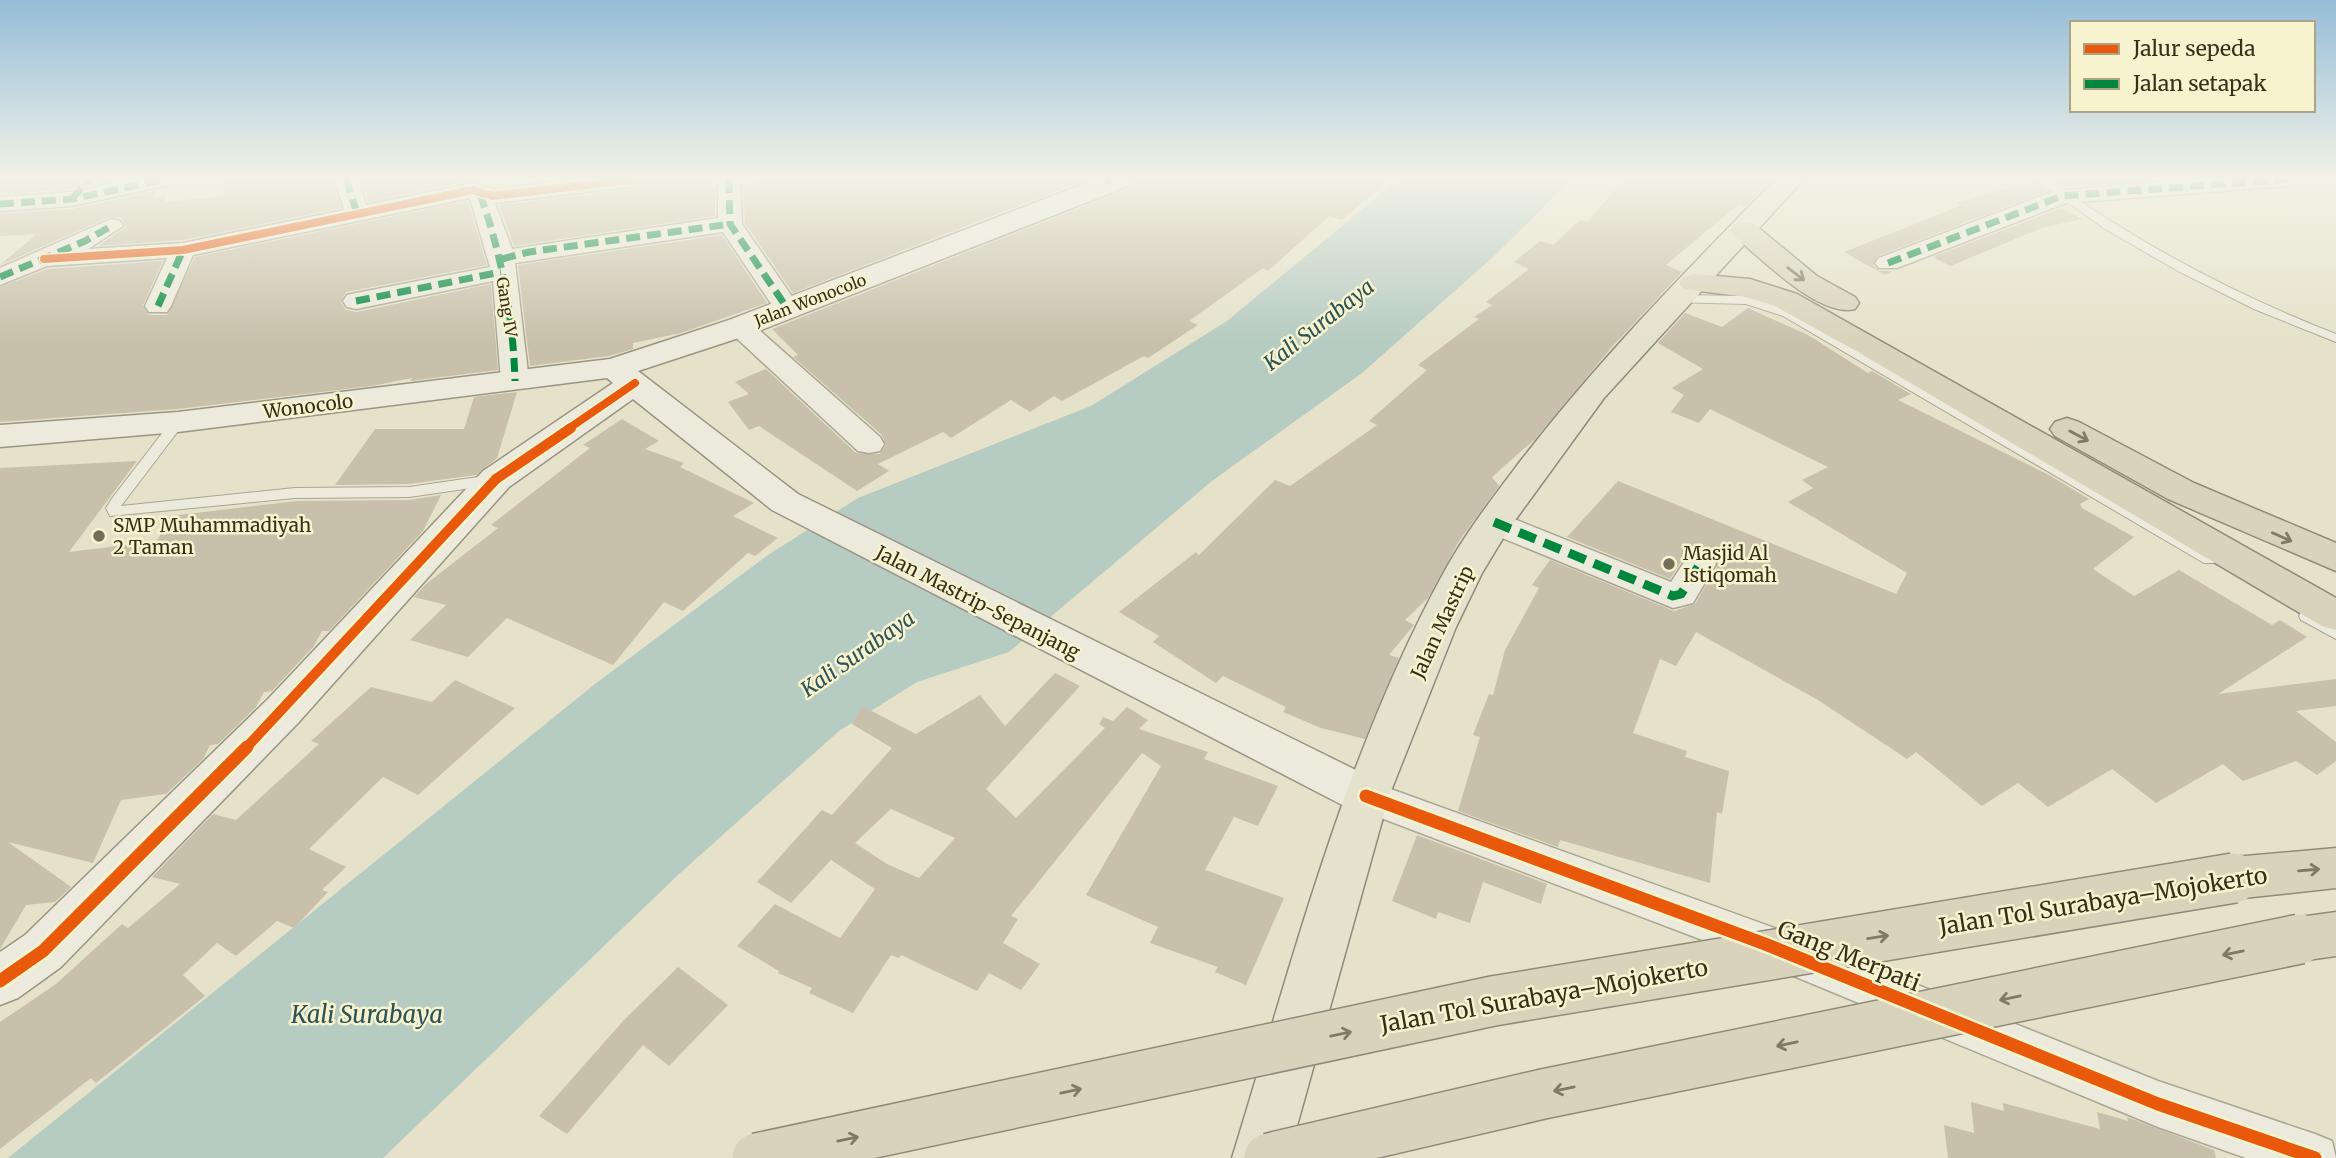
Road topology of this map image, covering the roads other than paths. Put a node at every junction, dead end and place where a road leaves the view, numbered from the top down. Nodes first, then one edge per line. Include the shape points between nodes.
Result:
1 (97, 233) edge
2 (263, 233) edge
3 (490, 233) edge
4 (670, 233) edge
5 (736, 233) edge
6 (979, 233) edge
7 (1741, 233) edge
8 (1748, 233) edge
9 (1965, 233) edge
10 (2120, 233) edge
11 (183, 250) junction
12 (44, 259) junction
13 (1888, 263) dead end
14 (502, 266) junction
15 (0, 276) edge
16 (1685, 291) junction
17 (356, 301) dead end
18 (158, 306) dead end
19 (787, 308) junction
20 (740, 327) junction
21 (2336, 338) edge
22 (624, 375) junction
23 (515, 381) junction
24 (178, 422) junction
25 (0, 436) edge
26 (869, 444) dead end
27 (496, 479) junction
28 (1494, 522) junction
29 (2336, 558) edge
30 (1700, 564) dead end
31 (2336, 616) edge
32 (2336, 633) edge
33 (1366, 796) junction
34 (2336, 868) edge
35 (2318, 937) edge
36 (0, 981) edge
37 (757, 1158) edge
38 (1260, 1158) edge
39 (1269, 1158) edge
40 (2315, 1158) edge

1 - 12 street
2 - 11 street
3 - 14 street, Gang IV
4 - 14 street via 529,252
5 - 19 street
6 - 19 main road, Jalan Wonocolo
7 - 16 main road, Jalan Mastrip
8 -> 29 highway via 1807,282 2047,419 2181,491
9 - 13 street
10 - 21 lane via 2188,272
11 - 12 street
11 - 18 street
12 - 15 street
14 - 17 street
14 - 23 street, Gang IV via 511,311
16 - 28 main road, Jalan Mastrip via 1592,391
16 - 31 highway via 1750,288 1786,300
16 - 32 lane via 1764,302 1787,313
19 - 20 main road, Jalan Wonocolo
20 - 22 main road, Jalan Wonocolo
20 - 26 street
22 - 23 main road, Wonocolo
22 - 27 main road
22 - 33 main road, Jalan Mastrip-Sepanjang via 785,502
23 - 24 main road, Wonocolo
24 - 25 main road, Wonocolo
24 - 27 lane via 118,500 115,512 295,493 409,492
27 - 36 main road via 283,711 43,951
28 - 30 street via 1673,596 1681,594
28 - 33 main road, Jalan Mastrip via 1436,627
33 - 38 main road, Jalan Mastrip
33 - 40 street, Gang Merpati via 1765,944 2158,1104
37 -> 34 highway, Jalan Tol Surabaya–Mojokerto, bridge via 1493,1001 2234,878
35 -> 39 highway, bridge via 1543,1094

